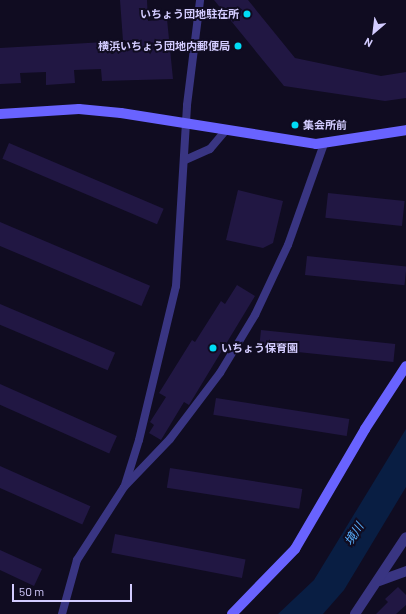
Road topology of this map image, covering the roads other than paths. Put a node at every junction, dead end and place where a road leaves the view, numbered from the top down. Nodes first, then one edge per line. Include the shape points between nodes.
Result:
1 (200, 0) edge
2 (0, 114) edge
3 (186, 124) junction
4 (226, 130) junction
5 (406, 130) edge
6 (324, 144) junction
7 (185, 160) junction
8 (406, 366) edge
9 (124, 487) junction
10 (406, 537) edge
11 (406, 571) edge
12 (379, 581) junction
13 (62, 614) edge
14 (232, 614) edge
15 (355, 614) edge

1 - 3 lane
2 - 3 street via 79,109
3 - 4 street
3 - 7 lane
4 - 6 street
4 - 7 lane via 210,149
5 - 6 street
6 - 9 lane via 288,245 255,315 220,373 188,416
7 - 9 lane via 176,286 139,440
8 - 14 street via 365,429 296,549
9 - 13 lane via 77,560
10 - 12 street
11 - 12 street
12 - 15 street

